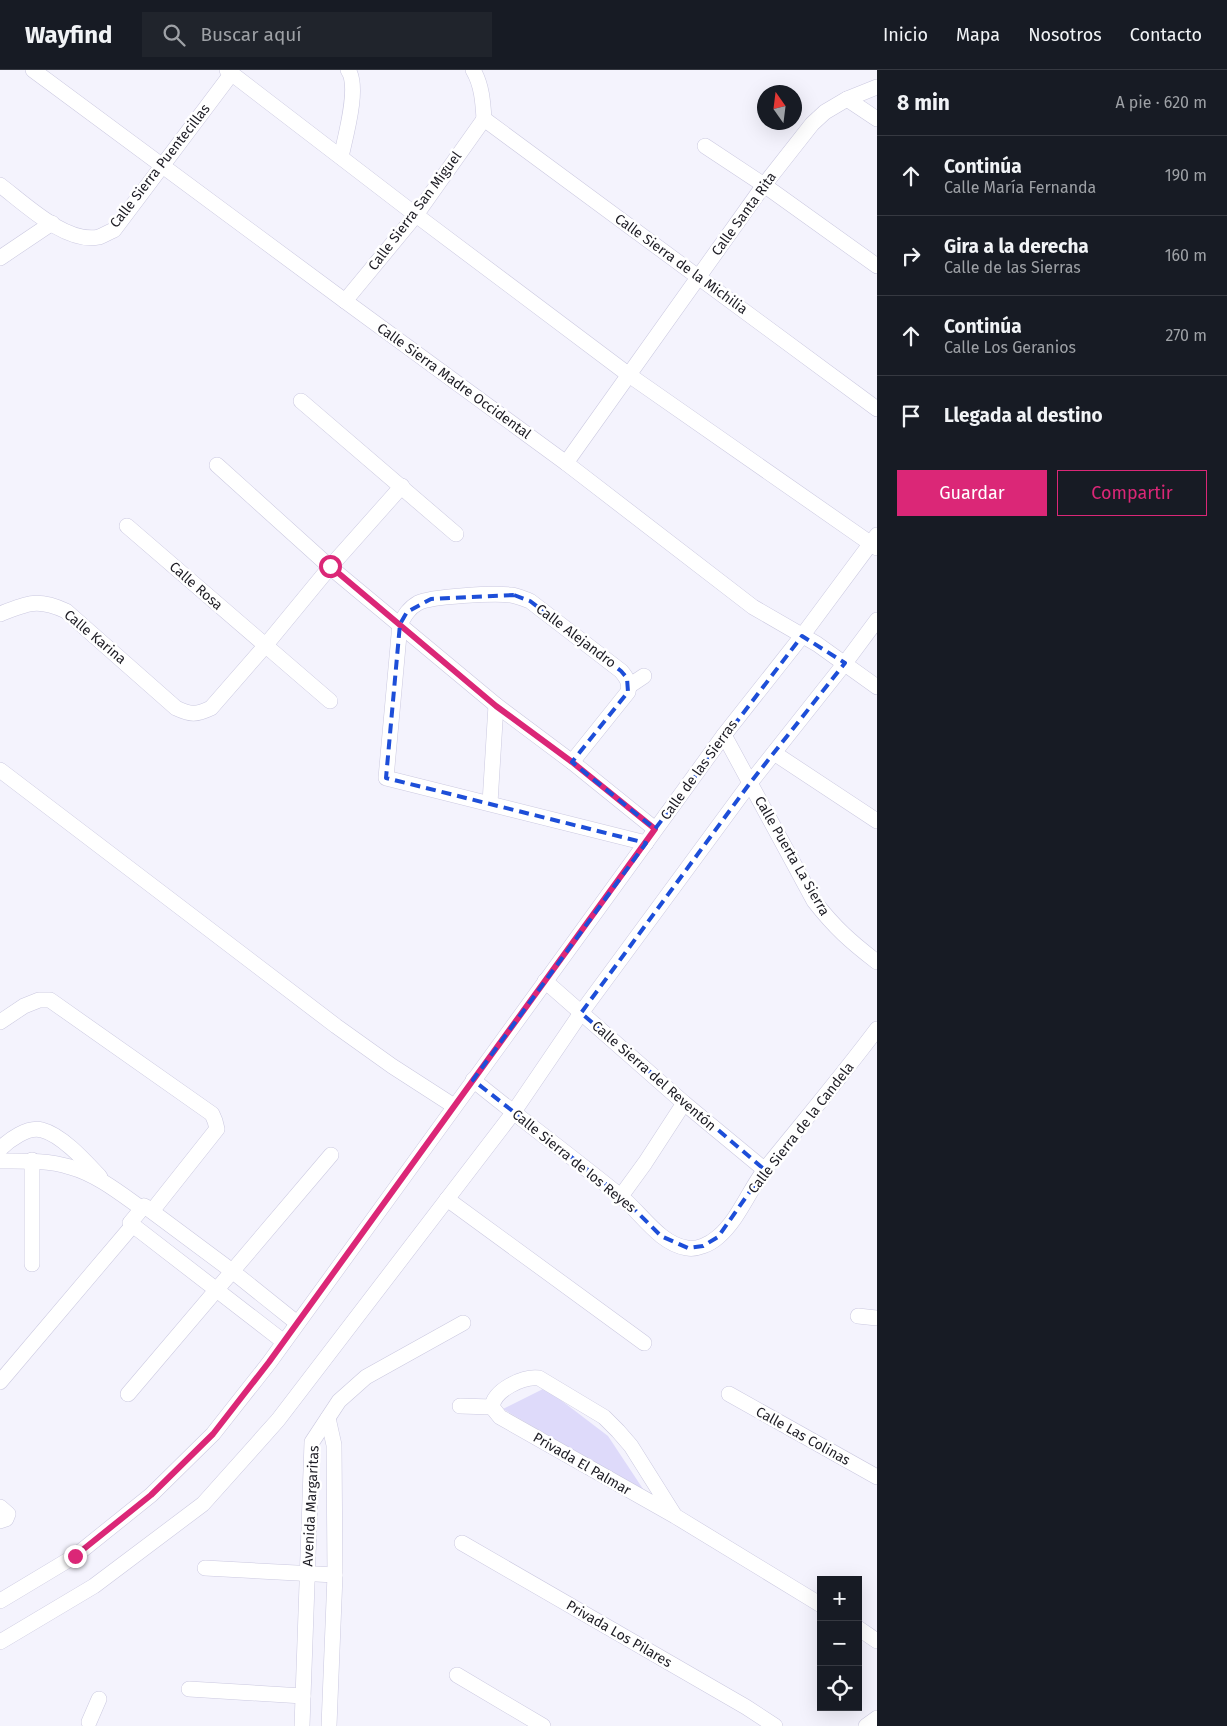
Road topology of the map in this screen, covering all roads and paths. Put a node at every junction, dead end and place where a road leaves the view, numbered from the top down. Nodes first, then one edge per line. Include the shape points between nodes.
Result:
1 (34, 70) edge
2 (348, 70) edge
3 (473, 70) edge
4 (229, 72) edge
5 (877, 87) edge
6 (847, 99) junction
7 (877, 119) edge
8 (484, 120) junction
9 (705, 146) dead end
10 (341, 157) junction
11 (163, 166) junction
12 (0, 185) edge
13 (764, 185) junction
14 (416, 215) junction
15 (52, 223) junction
16 (0, 258) edge
17 (877, 266) edge
18 (699, 277) junction
19 (345, 301) junction
20 (629, 375) junction
21 (301, 401) dead end
22 (877, 409) edge
23 (566, 463) junction
24 (217, 465) dead end
25 (402, 486) junction
26 (127, 526) dead end
27 (456, 534) dead end
28 (875, 542) edge
29 (330, 566) junction
30 (0, 614) edge
31 (877, 620) edge
32 (400, 624) junction
33 (802, 636) junction
34 (265, 646) junction
35 (845, 663) junction
36 (644, 676) dead end
37 (629, 686) junction
38 (877, 687) edge
39 (330, 701) dead end
40 (496, 706) junction
41 (724, 734) junction
42 (774, 753) junction
43 (572, 762) junction
44 (0, 770) edge
45 (750, 783) junction
46 (490, 803) junction
47 (877, 821) edge
48 (655, 829) junction
49 (646, 843) junction
50 (877, 962) edge
51 (545, 981) junction
52 (581, 1013) junction
53 (0, 1022) edge
54 (877, 1029) edge
55 (473, 1080) junction
56 (684, 1103) junction
57 (454, 1106) junction
58 (513, 1113) junction
59 (0, 1149) edge
60 (331, 1155) dead end
61 (32, 1160) junction
62 (0, 1161) edge
63 (765, 1170) junction
64 (113, 1188) junction
65 (621, 1196) junction
66 (447, 1199) junction
67 (147, 1210) junction
68 (133, 1225) junction
69 (702, 1246) joint
70 (32, 1264) dead end
71 (232, 1271) junction
72 (217, 1289) junction
73 (858, 1316) dead end
74 (877, 1318) edge
75 (297, 1323) junction
76 (463, 1323) dead end
77 (284, 1342) junction
78 (644, 1343) dead end
79 (0, 1382) edge
80 (128, 1394) dead end
81 (729, 1394) dead end
82 (460, 1406) dead end
83 (492, 1408) junction
84 (328, 1418) junction
85 (877, 1477) edge
86 (0, 1506) edge
87 (674, 1516) junction
88 (0, 1521) edge
89 (462, 1543) dead end
90 (205, 1568) dead end
91 (308, 1574) junction
92 (335, 1575) junction
93 (0, 1601) edge
94 (817, 1603) edge
95 (862, 1631) edge
96 (877, 1641) edge
97 (0, 1642) edge
98 (457, 1675) dead end
99 (189, 1689) dead end
100 (303, 1696) junction
101 (100, 1699) dead end
102 (877, 1718) edge
103 (85, 1725) edge
104 (302, 1726) edge
105 (329, 1726) edge
106 (543, 1726) edge
107 (775, 1726) edge
108 (866, 1726) edge

1 - 11 street, Calle Sierra Madre Occidental
2 - 10 street via 351,74 352,105
3 - 8 street via 482,96
4 - 10 street
4 - 11 street, Calle Sierra Puentecillas
5 - 6 street, Calle Santa Rita
6 - 7 street
6 - 13 street, Calle Santa Rita via 812,124
8 - 14 street, Calle Sierra San Miguel
8 - 18 street, Calle Sierra de la Michilia
9 - 13 street
10 - 14 street
11 - 15 street, Calle Sierra Puentecillas via 114,230 100,236 84,237
11 - 19 street, Calle Sierra Madre Occidental
12 - 15 street, Calle Sierra Puentecillas
13 - 17 street
13 - 18 street, Calle Santa Rita
14 - 19 street, Calle Sierra San Miguel
14 - 20 street
15 - 16 street
18 - 20 street, Calle Santa Rita
18 - 22 street, Calle Sierra de la Michilia
19 - 23 street, Calle Sierra Madre Occidental
20 - 23 street, Calle Santa Rita
20 - 28 street
21 - 25 street
23 - 33 street, Calle Sierra Madre Occidental via 753,607
24 - 29 street
25 - 27 street
25 - 29 street
26 - 34 street, Calle Rosa
28 - 33 street, Calle de las Sierras
29 - 32 street
29 - 34 street
30 - 34 street, Calle Karina via 36,602 66,611 176,708 188,713 199,714 211,708
31 - 35 street
32 - 37 street, Calle Alejandro via 418,603 431,599 514,595 530,601 621,671
32 - 40 street
32 - 46 street via 385,786
33 - 35 street, Calle Sierra Madre Occidental
33 - 41 street, Calle de las Sierras
34 - 39 street, Calle Rosa
35 - 38 street, Calle Sierra Madre Occidental
35 - 42 street
36 - 37 street
37 - 43 street via 628,692
40 - 43 street
40 - 46 street
41 - 45 street, Calle Puerta La Sierra
41 - 48 street, Calle de las Sierras
42 - 45 street
42 - 47 street
43 - 48 street
44 - 57 street via 336,1026
45 - 50 street, Calle Puerta La Sierra via 814,901 844,937
45 - 52 street
46 - 49 street
48 - 49 street, Calle de las Sierras
49 - 51 street, Calle de las Sierras
51 - 52 street, Calle Sierra del Reventón
51 - 55 street, Calle de las Sierras
52 - 56 street, Calle Sierra del Reventón
52 - 58 street
53 - 67 street via 24,1006 38,1000 50,1000 212,1114 217,1128
54 - 63 street, Calle Sierra de la Candela
55 - 57 street, Calle de las Sierras
55 - 58 street, Calle Sierra de los Reyes
56 - 63 street, Calle Sierra del Reventón
56 - 65 street
57 - 75 street, Calle de las Sierras
58 - 65 street, Calle Sierra de los Reyes
58 - 66 street
59 - 64 street via 29,1130 43,1130 65,1144
60 - 71 street
61 - 62 street
61 - 64 street via 72,1167
61 - 70 street
63 - 69 street, Calle Sierra de la Candela via 718,1237
64 - 67 street
65 - 69 street, Calle Sierra de los Reyes via 662,1236 688,1248
66 - 78 street
66 - 97 street via 278,1420 203,1504 94,1586
67 - 68 street via 130,1223
67 - 71 street
68 - 72 street
68 - 79 street
71 - 72 street
71 - 75 street
72 - 77 street
72 - 80 street
73 - 74 street
75 - 77 street, Calle de las Sierras
76 - 84 street via 366,1378 339,1401
77 - 93 street, Calle de las Sierras via 213,1434 151,1495 75,1556
81 - 85 street, Calle Las Colinas
82 - 83 street
83 - 87 street, Privada El Palmar via 500,1417
83 - 87 street, Privada El Palmar via 497,1395 522,1379 539,1378 604,1417 618,1431 631,1446
84 - 91 street, Avenida Margaritas via 312,1442
84 - 92 street, Avenida Margaritas via 334,1444
86 - 88 street via 8,1514
87 - 94 street, Privada El Palmar
89 - 107 street, Privada Los Pilares
90 - 91 street
91 - 92 street
91 - 100 street, Avenida Margaritas
92 - 105 street, Avenida Margaritas
95 - 96 street
98 - 106 street
99 - 100 street
100 - 104 street, Avenida Margaritas
101 - 103 street
102 - 108 street

